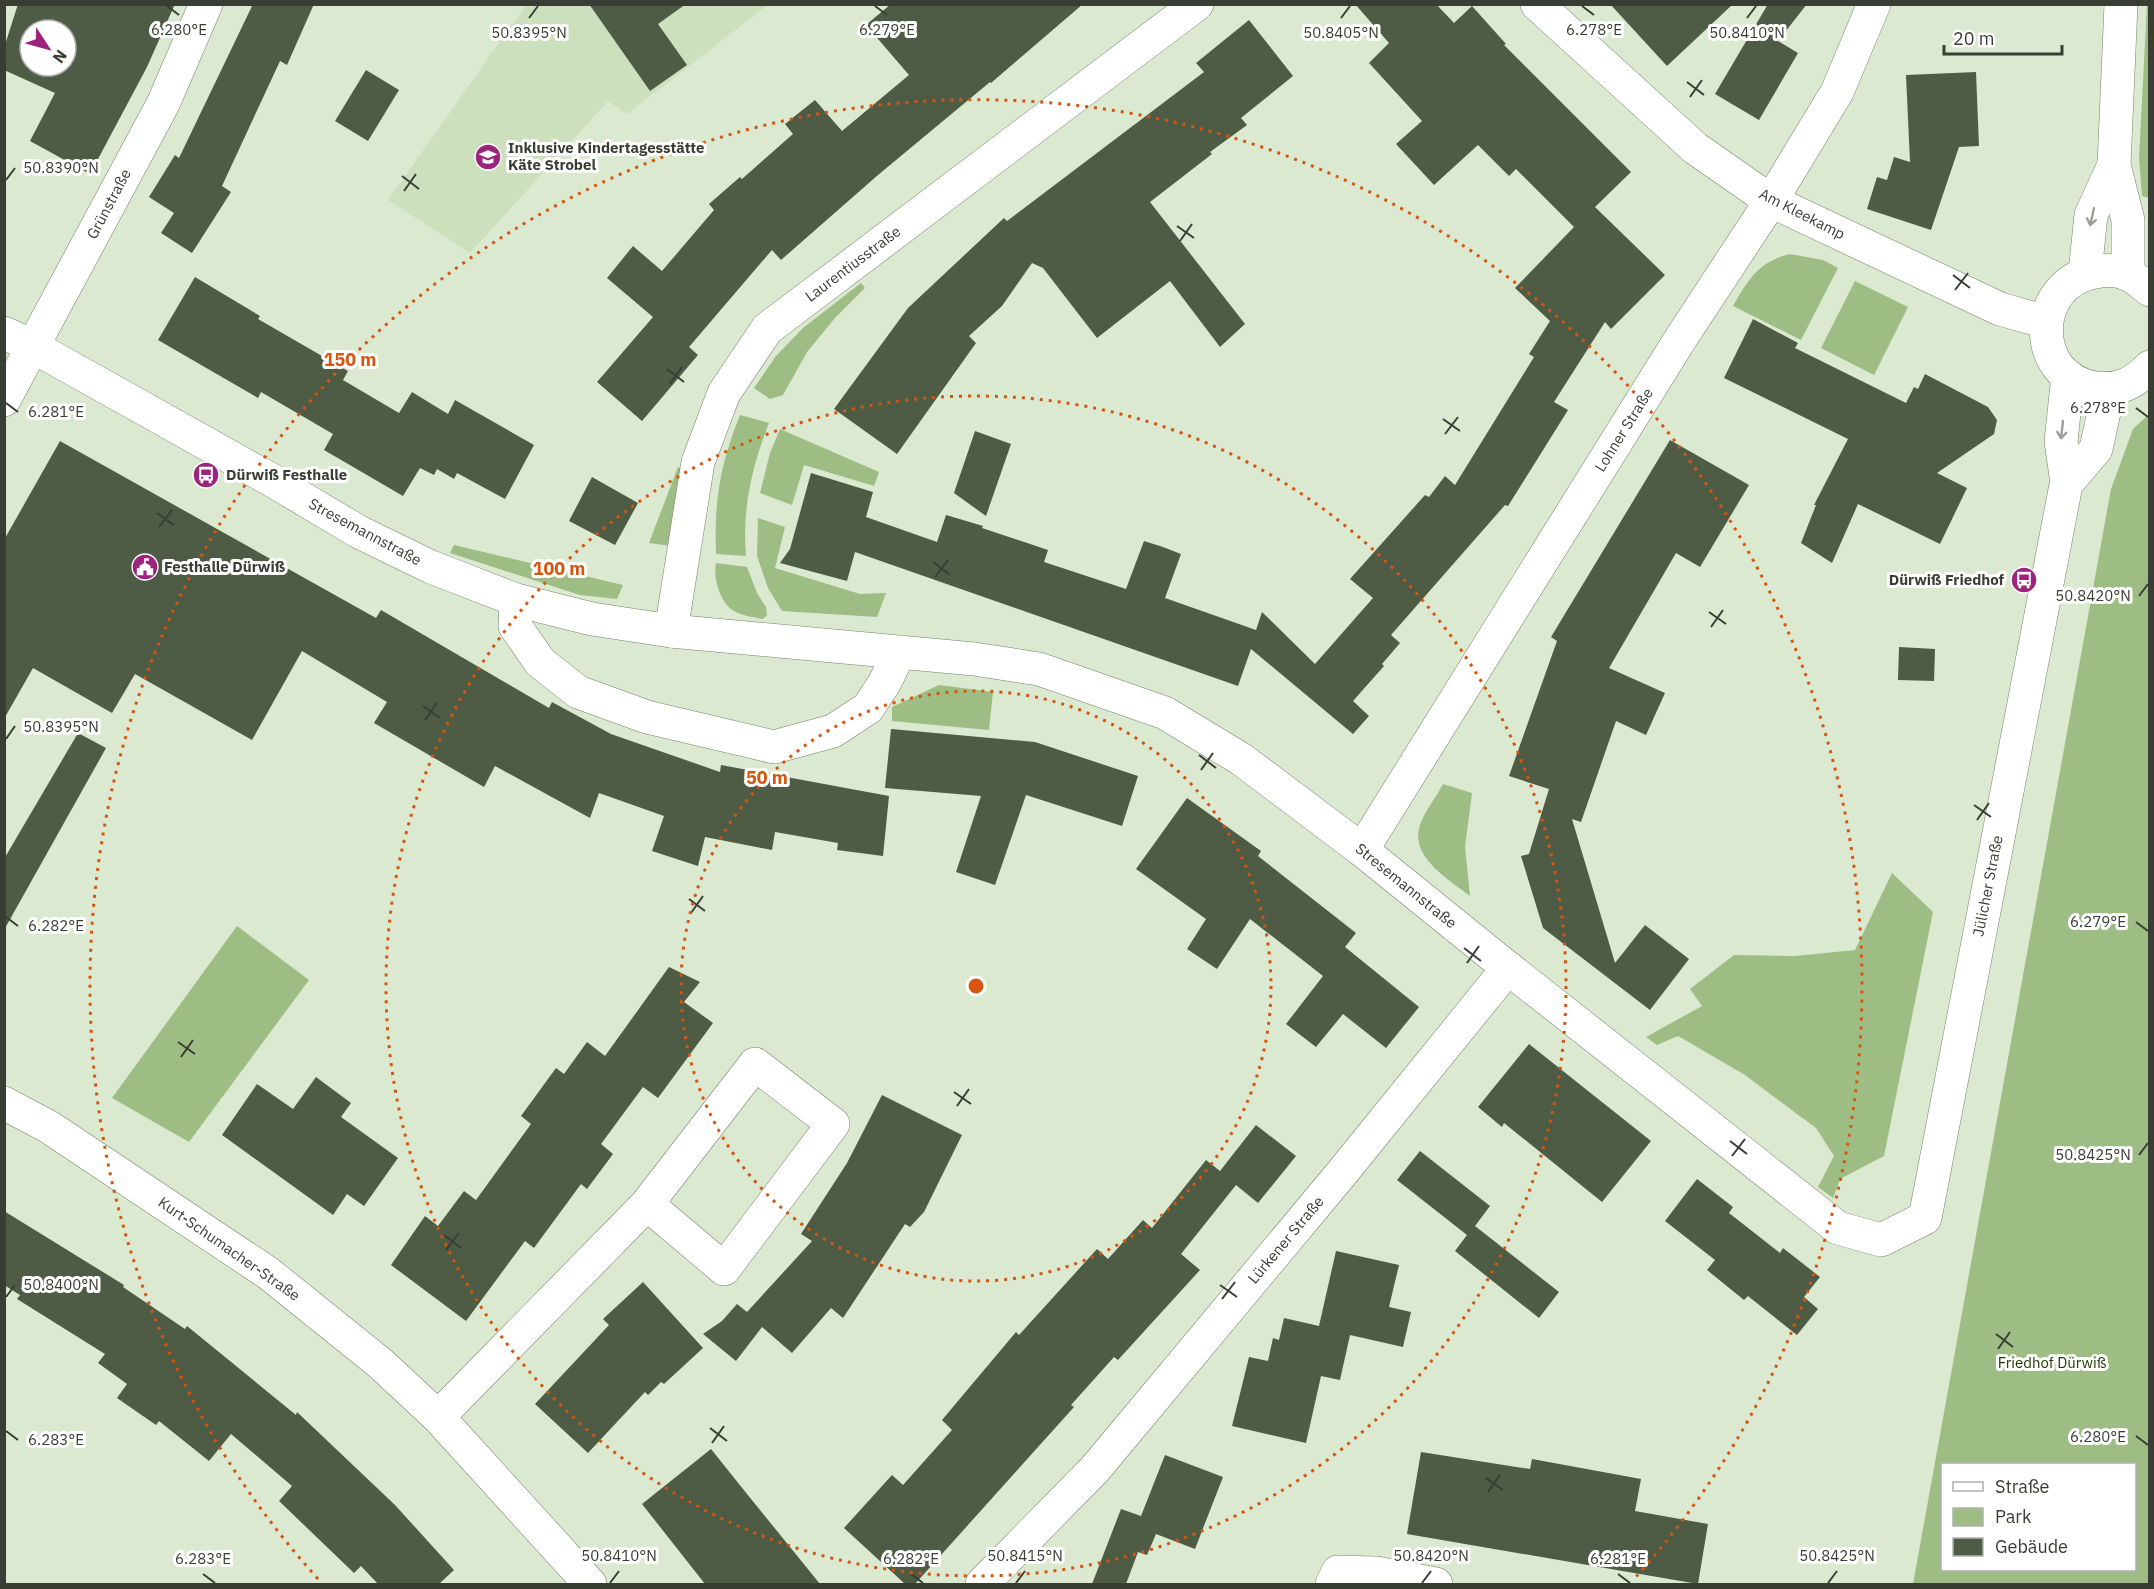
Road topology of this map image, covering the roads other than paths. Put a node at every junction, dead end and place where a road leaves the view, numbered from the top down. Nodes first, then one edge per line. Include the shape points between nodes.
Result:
1 (206, 4) edge
2 (1197, 4) edge
3 (1537, 4) edge
4 (1874, 4) edge
5 (2121, 4) edge
6 (2114, 165) junction
7 (1771, 201) junction
8 (2085, 273) junction
9 (2139, 282) edge
10 (2046, 322) junction
11 (18, 340) edge
12 (2150, 367) edge
13 (2068, 376) junction
14 (2109, 389) junction
15 (4, 400) edge
16 (2067, 483) junction
17 (516, 600) junction
18 (671, 631) junction
19 (899, 653) junction
20 (1362, 850) junction
21 (1508, 968) junction
22 (4, 1102) edge
23 (647, 1204) junction
24 (1925, 1218) joint
25 (438, 1417) junction
26 (590, 1584) edge
27 (982, 1584) edge
28 (1332, 1584) edge
29 (1436, 1584) edge

1 - 11 street, Grünstraße via 163,104
2 - 18 street, Laurentiusstraße via 767,329 724,393 698,462
3 - 7 street, Am Kleekamp via 1695,148
4 - 7 street, Lohner Straße via 1837,92
5 - 6 street
6 -> 8 street via 2091,215
6 - 9 street
7 - 10 street, Am Kleekamp via 2000,309
7 - 20 street, Lohner Straße
8 - 9 street via 2107,270
8 - 10 street via 2066,284 2053,302
10 - 13 street via 2047,342 2054,361
11 - 15 street, Grünstraße
11 - 17 street, Stresemannstraße via 359,532 431,567
12 - 14 street via 2136,381
13 - 14 street via 2087,386
13 -> 16 street, Jülicher Straße via 2061,441
14 - 16 street, Jülicher Straße via 2096,449
16 - 24 street, Jülicher Straße
17 - 18 street, Stresemannstraße via 592,619
17 - 19 street via 515,626 540,662 578,692 647,717 774,747 833,730 868,708
18 - 19 street, Stresemannstraße
19 - 20 street, Stresemannstraße via 1039,669 1166,713 1240,759
20 - 21 street, Stresemannstraße
21 - 24 street, Stresemannstraße via 1838,1228 1881,1240
21 - 27 street, Lürkener Straße via 1095,1469
22 - 25 street, Kurt-Schumacher-Straße via 49,1127 268,1273 380,1363
23 - 23 street via 724,1269 833,1125 755,1064
23 - 25 street
25 - 26 street, Kurt-Schumacher-Straße
28 - 29 street via 1338,1572 1376,1573

